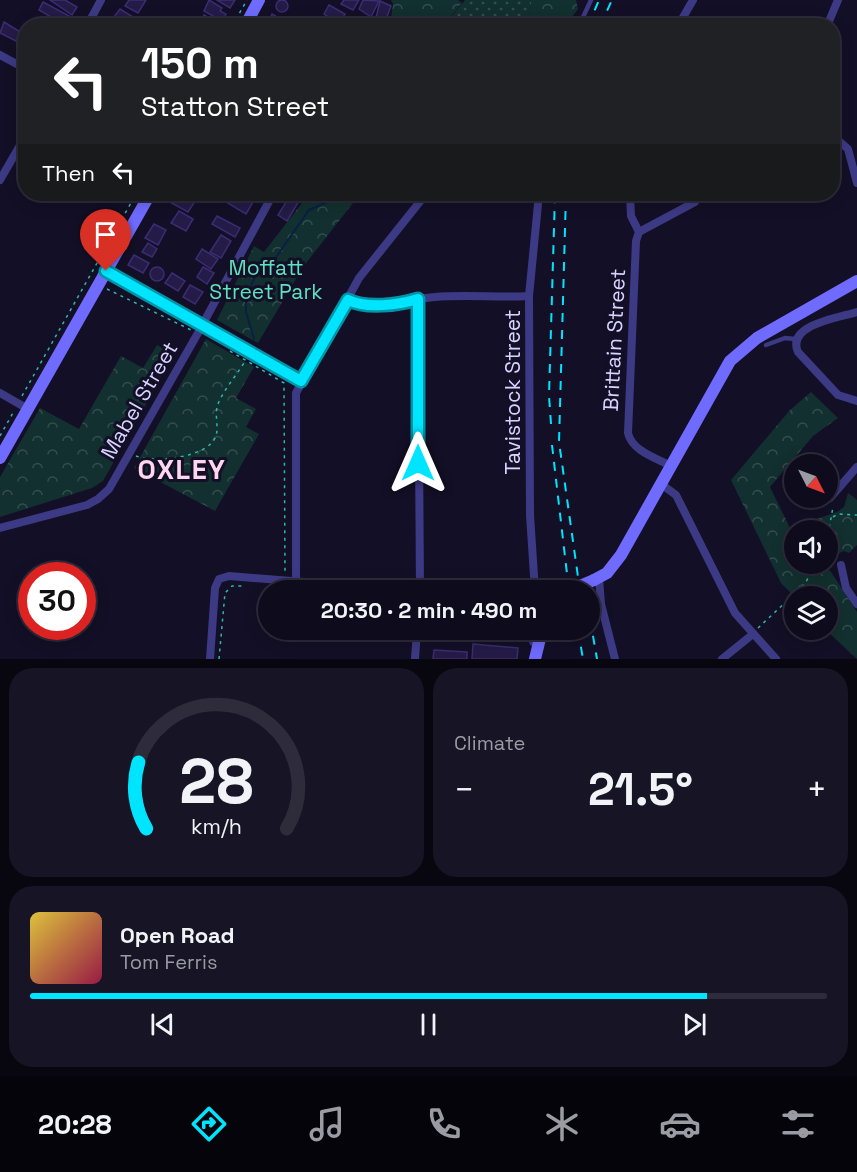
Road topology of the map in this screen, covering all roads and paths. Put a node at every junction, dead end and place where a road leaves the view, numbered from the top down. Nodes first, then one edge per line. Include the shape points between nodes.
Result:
1 (101, 0) edge
2 (247, 0) edge
3 (259, 0) edge
4 (591, 0) edge
5 (693, 0) edge
6 (838, 0) edge
7 (91, 18) edge
8 (237, 18) edge
9 (249, 18) edge
10 (583, 18) edge
11 (683, 18) edge
12 (830, 18) edge
13 (0, 55) edge
14 (18, 65) edge
15 (840, 142) edge
16 (18, 149) edge
17 (0, 180) edge
18 (857, 183) edge
19 (132, 201) edge
20 (146, 201) edge
21 (269, 201) edge
22 (420, 201) edge
23 (538, 201) edge
24 (630, 201) edge
25 (694, 202) dead end
26 (639, 232) junction
27 (106, 271) junction
28 (857, 276) edge
29 (851, 285) edge
30 (106, 289) dead end
31 (529, 296) junction
32 (418, 299) junction
33 (348, 300) junction
34 (857, 312) edge
35 (200, 329) junction
36 (795, 339) junction
37 (766, 345) dead end
38 (224, 348) dead end
39 (248, 357) junction
40 (301, 381) junction
41 (0, 393) edge
42 (857, 401) edge
43 (23, 406) junction
44 (0, 436) edge
45 (130, 454) junction
46 (0, 458) edge
47 (671, 466) junction
48 (857, 467) edge
49 (661, 484) junction
50 (838, 490) edge
51 (832, 508) edge
52 (857, 515) edge
53 (833, 517) junction
54 (832, 520) edge
55 (0, 528) edge
56 (838, 562) edge
57 (841, 565) joint
58 (810, 574) edge
59 (596, 579) joint
60 (282, 580) joint
61 (296, 580) edge
62 (419, 580) edge
63 (534, 580) edge
64 (246, 586) dead end
65 (857, 604) edge
66 (754, 632) junction
67 (416, 640) edge
68 (533, 640) edge
69 (541, 640) edge
70 (539, 655) edge
71 (210, 659) edge
72 (219, 659) edge
73 (415, 659) edge
74 (615, 659) edge
75 (722, 659) edge
76 (776, 659) edge

1 - 7 street
2 - 8 path
3 - 9 main road
4 - 10 lane
5 - 11 street
6 - 12 street
13 - 14 street
15 - 18 street via 848,149
16 - 17 street
19 - 43 path
20 - 27 main road
21 - 35 street, Mabel Street
22 - 33 street via 359,278
23 - 31 street, Tavistock Street
24 - 26 street, Brittain Street via 631,216
25 - 26 street
26 - 47 street, Brittain Street via 628,434 632,444
27 - 35 street
27 - 43 main road
28 - 29 main road
29 - 47 main road via 741,350 722,374
30 - 35 path
31 - 32 street
31 - 63 street, Tavistock Street via 530,515
32 - 33 street via 361,304
32 - 62 street
33 - 40 street
34 - 36 street via 807,329
35 - 39 street
35 - 45 street, Mabel Street
36 - 37 lane via 785,338
36 - 42 street via 798,352 838,395
38 - 39 path
39 - 40 street
39 - 45 path via 216,407 218,423 212,443 201,452 148,461
39 - 60 path via 284,383 287,569
40 - 61 street via 294,403
41 - 43 street
43 - 44 path
43 - 46 main road
45 - 55 street, Mabel Street via 98,500
47 - 49 main road
48 - 50 street
49 - 59 main road via 618,561
49 - 66 street via 676,495 728,600
51 - 53 path
52 - 53 path
53 - 54 path
56 - 57 path
57 - 65 street via 846,588
58 - 66 path via 805,584
59 - 74 street
60 - 71 street via 228,576 219,579
64 - 72 path via 232,586 225,593
66 - 75 street
66 - 76 street
67 - 73 street
68 - 70 street
69 - 70 main road

